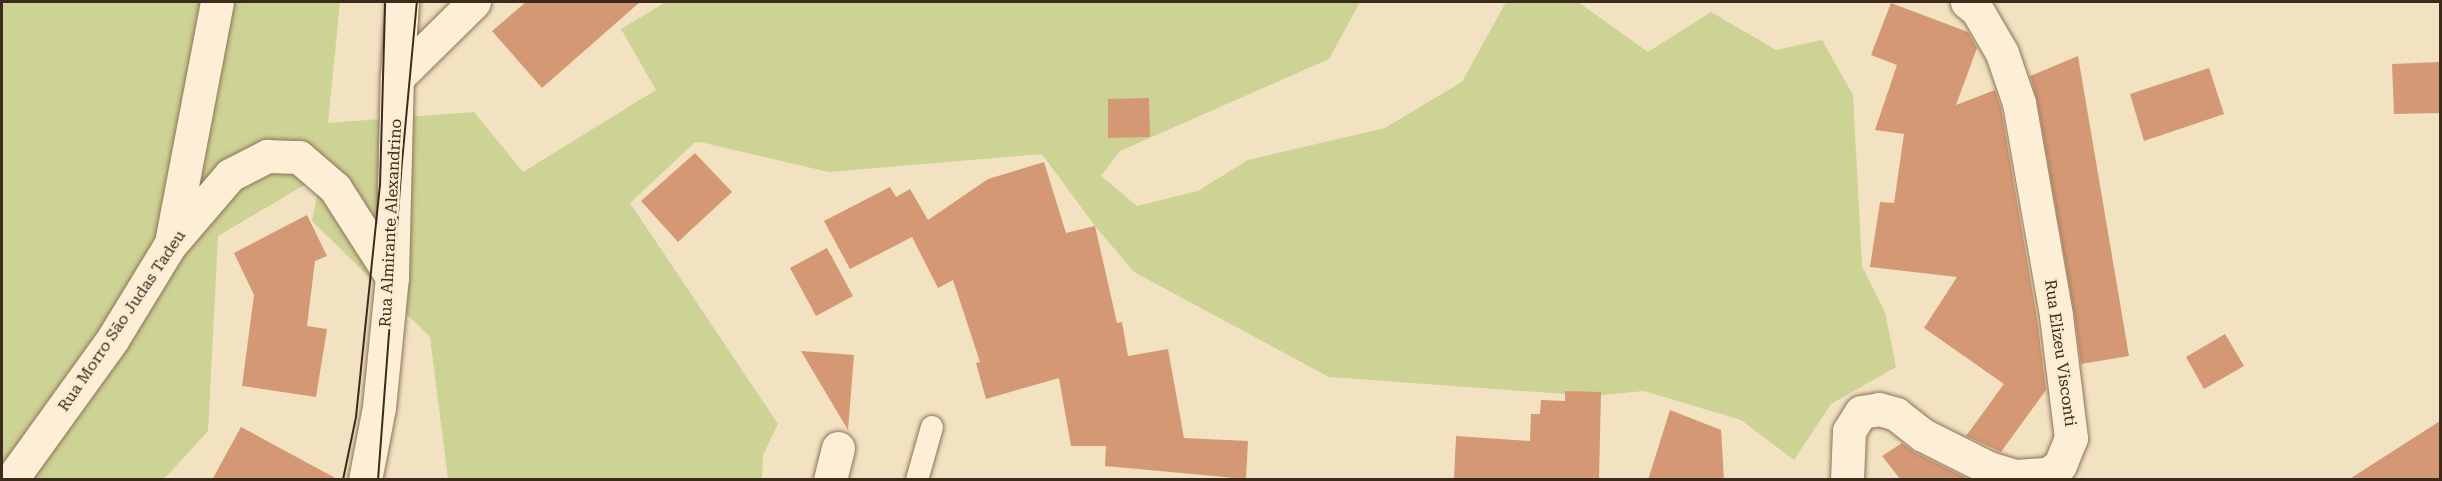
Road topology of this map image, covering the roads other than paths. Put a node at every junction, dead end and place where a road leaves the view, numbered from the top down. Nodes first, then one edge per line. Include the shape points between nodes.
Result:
1 (217, 2) edge
2 (402, 2) edge
3 (474, 2) edge
4 (1966, 2) edge
5 (397, 78) junction
6 (170, 245) junction
7 (392, 278) junction
8 (932, 427) dead end
9 (838, 448) dead end
10 (11, 480) edge
11 (365, 480) edge
12 (830, 480) edge
13 (917, 480) edge
14 (1847, 480) edge

1 - 6 street
2 - 5 street, Rua Almirante Alexandrino
3 - 5 street
4 - 14 street, Rua Elizeu Visconti via 1977,10 2002,53 2019,103 2056,315 2072,438 2060,465 2048,474 2016,476 1989,468 1923,435 1896,414 1879,409 1861,412 1850,431
5 - 7 street, Rua Almirante Alexandrino
6 - 7 street, Rua Morro São Judas Tadeu via 230,175 267,156 299,157 335,188
6 - 10 street, Rua Morro São Judas Tadeu via 112,340
7 - 11 street, Rua Almirante Alexandrino via 379,407
8 - 13 lane
9 - 12 street

